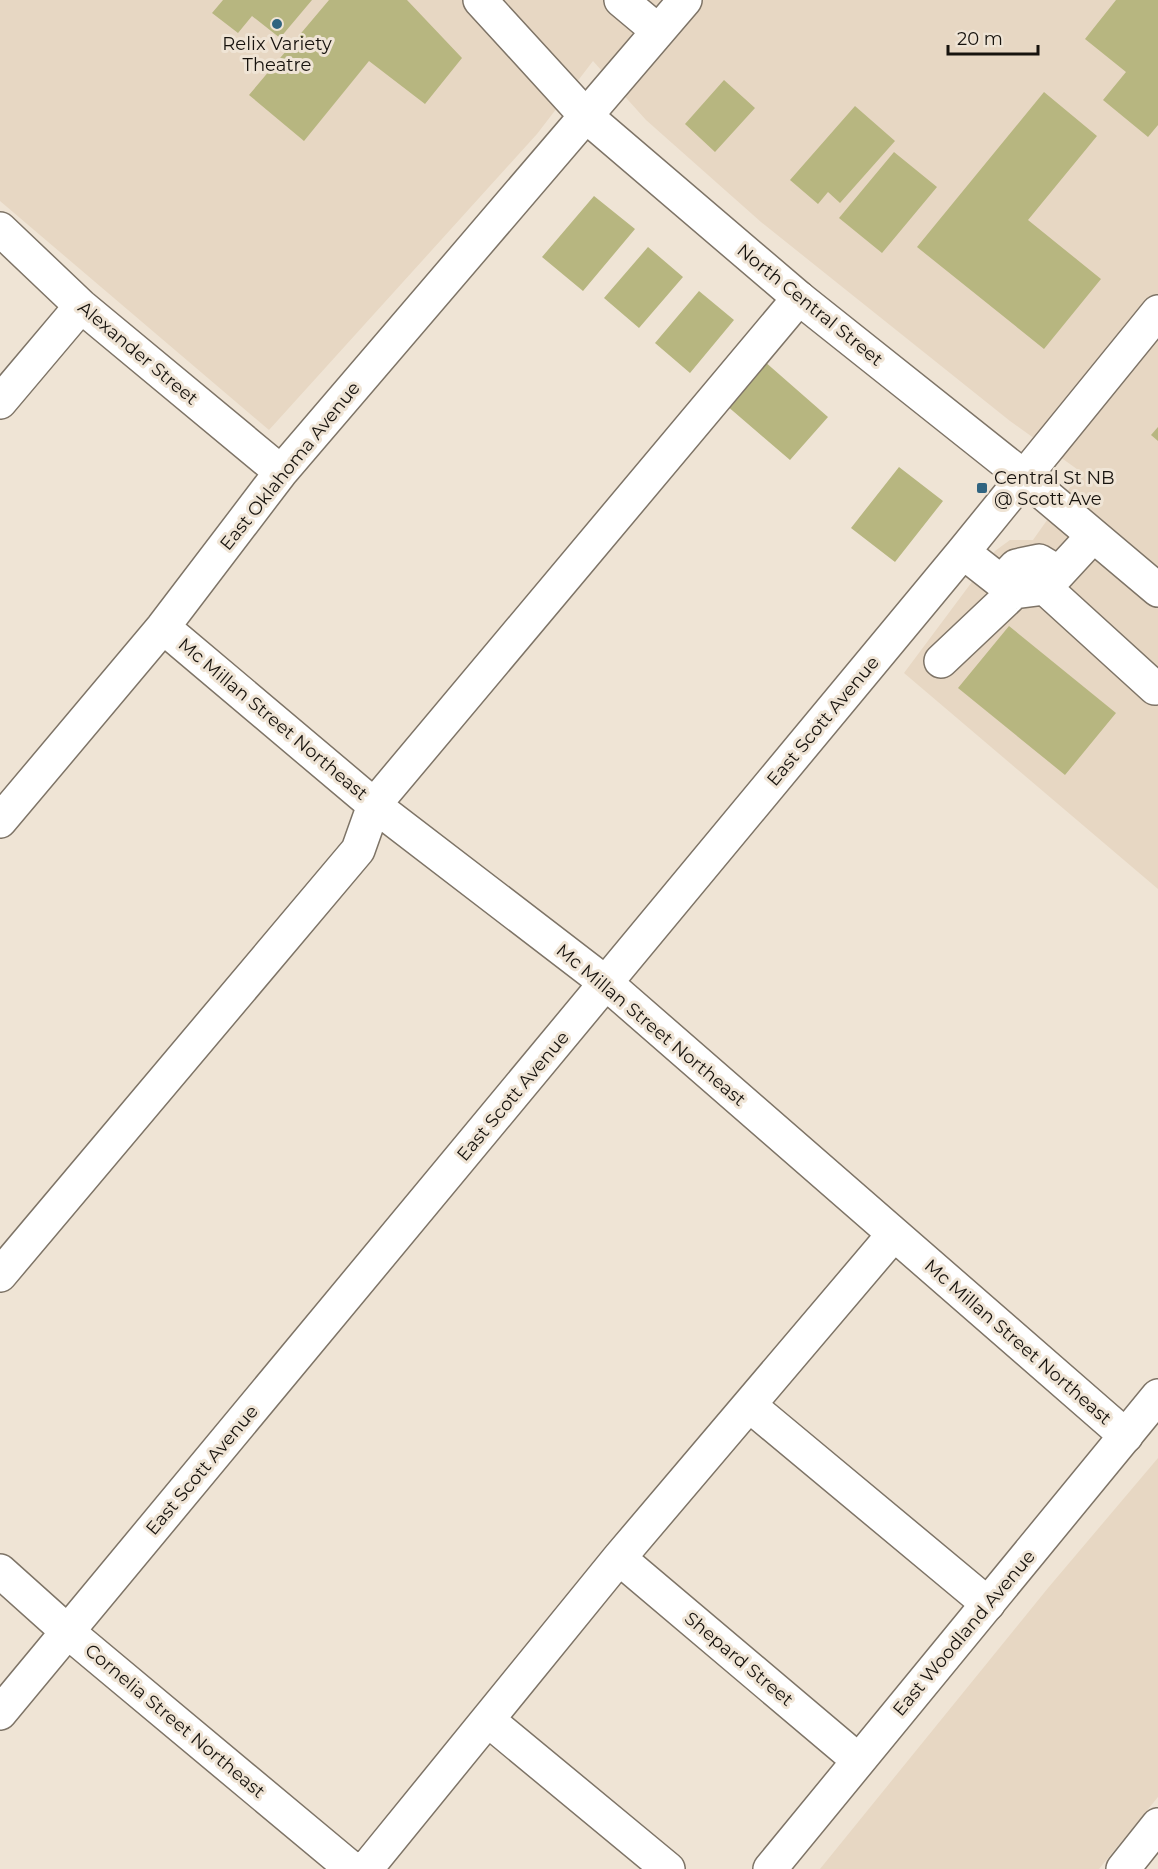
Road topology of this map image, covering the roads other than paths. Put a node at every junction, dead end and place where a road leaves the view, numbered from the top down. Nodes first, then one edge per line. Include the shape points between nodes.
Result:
1 (480, 0) edge
2 (621, 0) edge
3 (685, 0) edge
4 (658, 32) junction
5 (586, 116) junction
6 (0, 229) edge
7 (798, 298) junction
8 (81, 306) junction
9 (1158, 312) edge
10 (0, 402) edge
11 (281, 472) junction
12 (1024, 477) junction
13 (1093, 536) junction
14 (963, 552) junction
15 (1030, 584) junction
16 (1158, 590) edge
17 (163, 627) junction
18 (941, 661) dead end
19 (1158, 685) edge
20 (374, 805) junction
21 (0, 821) edge
22 (606, 983) junction
23 (894, 1234) junction
24 (0, 1275) edge
25 (1158, 1396) edge
26 (749, 1405) junction
27 (1126, 1436) junction
28 (619, 1558) junction
29 (0, 1571) edge
30 (988, 1604) junction
31 (68, 1632) junction
32 (0, 1713) edge
33 (488, 1720) junction
34 (858, 1760) junction
35 (1158, 1825) edge
36 (352, 1869) edge
37 (366, 1869) edge
38 (668, 1869) edge
39 (770, 1869) edge
40 (1123, 1869) edge

1 - 5 street, North Central Street
2 - 4 street
3 - 4 street, East Oklahoma Avenue
4 - 5 street, East Oklahoma Avenue
5 - 7 street, North Central Street
5 - 11 street, East Oklahoma Avenue
6 - 8 street, Alexander Street
7 - 12 street, North Central Street
7 - 20 street
8 - 10 street
8 - 11 street, Alexander Street
9 - 12 street, East Scott Avenue
11 - 17 street, East Oklahoma Avenue
12 - 13 street, North Central Street
12 - 14 street, East Scott Avenue
13 - 15 street
13 - 16 street, North Central Street
14 - 15 street
14 - 22 street, East Scott Avenue
15 - 18 street
15 - 19 street via 1155,688
17 - 20 street, Mc Millan Street Northeast
17 - 21 street, East Oklahoma Avenue
20 - 22 street, Mc Millan Street Northeast
20 - 24 street via 358,850
22 - 23 street, Mc Millan Street Northeast
22 - 31 street, East Scott Avenue
23 - 26 street
23 - 27 street, Mc Millan Street Northeast
25 - 27 street, East Woodland Avenue
26 - 28 street
26 - 30 street
27 - 30 street, East Woodland Avenue
28 - 33 street
28 - 34 street, Shepard Street
29 - 31 street, Cornelia Street Northeast
30 - 34 street, East Woodland Avenue
31 - 32 street, East Scott Avenue
31 - 36 street, Cornelia Street Northeast
33 - 37 street
33 - 38 street
34 - 39 street, East Woodland Avenue
35 - 40 street

